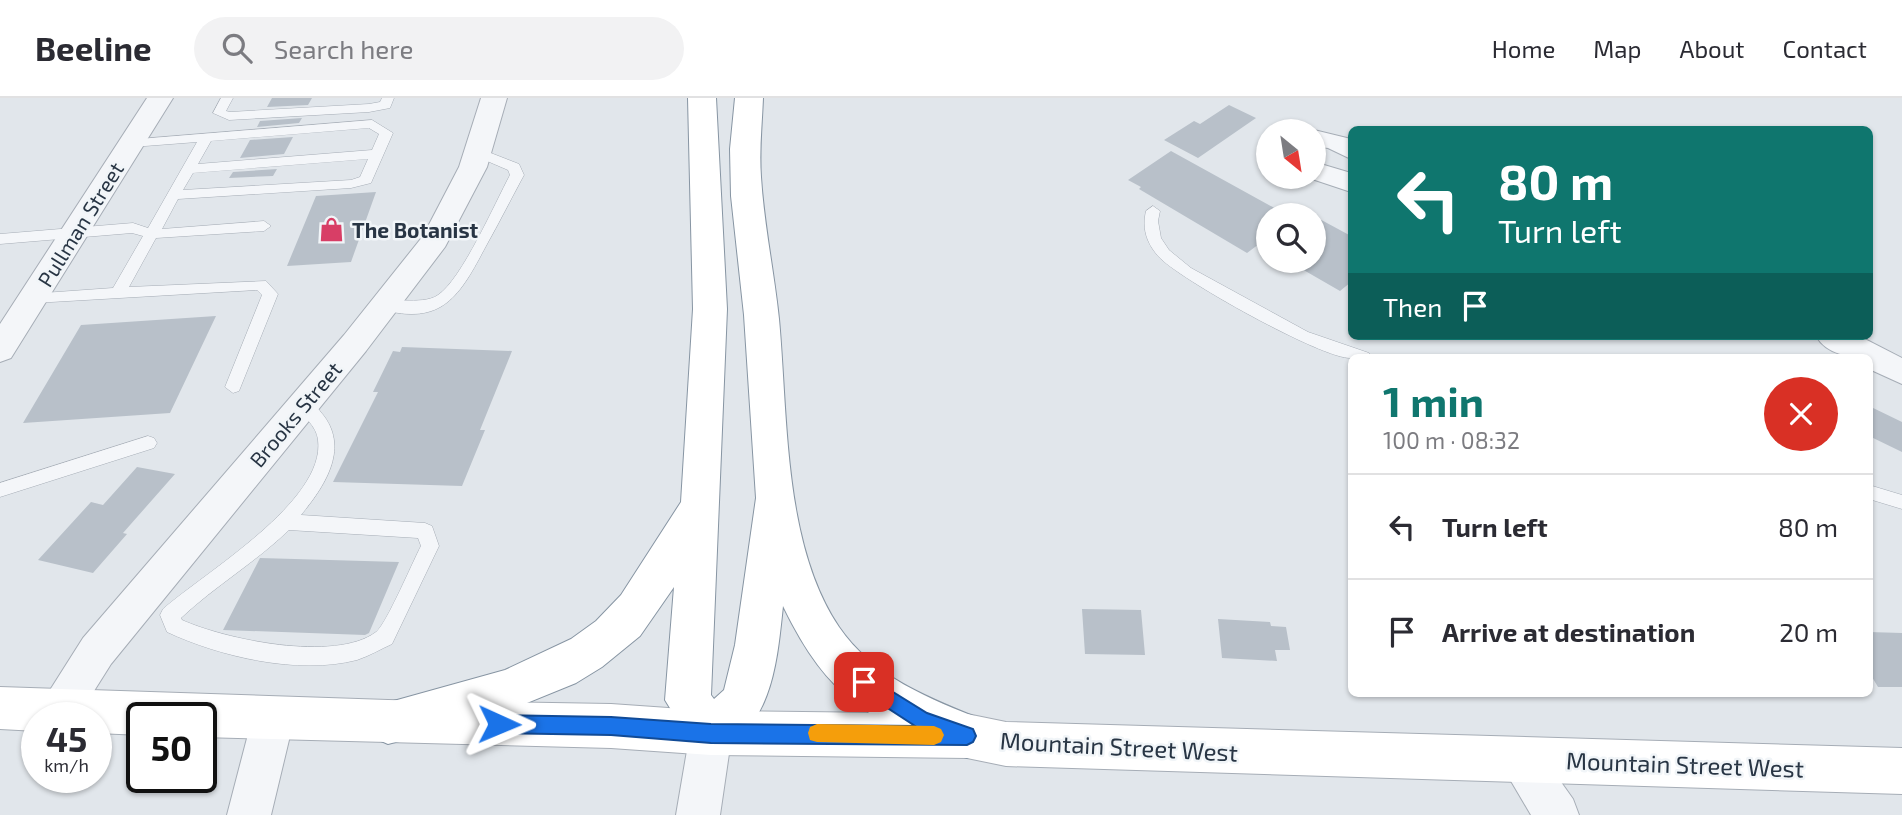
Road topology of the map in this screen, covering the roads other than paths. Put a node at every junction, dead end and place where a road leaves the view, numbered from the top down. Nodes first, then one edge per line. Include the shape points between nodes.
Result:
1 (160, 98) edge
2 (227, 98) edge
3 (388, 98) edge
4 (494, 98) edge
5 (702, 98) edge
6 (749, 98) edge
7 (1326, 140) edge
8 (132, 143) junction
9 (382, 143) junction
10 (1348, 149) edge
11 (198, 152) junction
12 (478, 152) junction
13 (1326, 172) edge
14 (1348, 177) edge
15 (175, 195) junction
16 (1153, 211) dead end
17 (264, 226) dead end
18 (76, 231) junction
19 (152, 234) junction
20 (0, 239) edge
21 (118, 293) junction
22 (34, 298) junction
23 (385, 305) junction
24 (1840, 340) edge
25 (0, 350) edge
26 (1354, 354) edge
27 (1867, 354) edge
28 (1873, 357) edge
29 (1902, 372) edge
30 (233, 387) dead end
31 (304, 404) junction
32 (148, 443) dead end
33 (0, 490) edge
34 (1873, 493) edge
35 (775, 499) junction
36 (1902, 502) edge
37 (699, 507) junction
38 (286, 522) junction
39 (63, 702) edge
40 (0, 708) edge
41 (21, 708) edge
42 (112, 711) edge
43 (273, 719) junction
44 (388, 722) junction
45 (711, 733) junction
46 (967, 736) junction
47 (1519, 759) junction
48 (1902, 771) edge
49 (249, 815) edge
50 (698, 815) edge
51 (1556, 815) edge

1 - 8 street, Pullman Street
2 - 3 lane via 219,113 229,116 369,108 385,105
4 - 12 street, Brooks Street
5 - 37 main road via 710,310
6 - 35 main road via 745,156
7 - 10 street
8 - 11 lane
8 - 18 street, Pullman Street
9 - 11 lane
9 - 11 lane via 372,124
9 - 15 lane via 366,180 351,184
11 - 15 lane
12 - 23 street, Brooks Street via 435,240
12 - 23 lane via 514,167 517,175 458,285 433,307 415,310
13 - 14 street
15 - 19 lane
16 - 26 lane via 1153,236 1168,260 1302,336
17 - 19 lane
18 - 19 lane via 133,228
18 - 20 lane
18 - 22 street, Pullman Street
19 - 21 lane
21 - 22 lane
21 - 30 lane via 261,285 270,294
22 - 25 street, Pullman Street
23 - 31 street, Brooks Street
24 - 27 street
28 - 29 street
31 - 38 lane via 326,436 325,463 303,504
31 - 39 street, Brooks Street via 91,658
32 - 33 lane
34 - 36 lane
35 - 45 main road via 757,645 743,702
35 - 46 main road via 796,587 825,643 845,666 895,705
37 - 44 main road via 640,603 612,635 578,659 536,680
37 - 45 main road via 688,700
38 - 38 lane via 264,545 187,599 170,615 174,626 207,641 299,657 356,651 385,638 430,545 425,531
40 - 41 main road, Mountain Street West
42 - 43 main road, Mountain Street West
43 - 44 main road, Mountain Street West
43 - 49 street
44 - 45 main road, Mountain Street West via 611,726
45 - 46 main road, Mountain Street West
45 - 50 street
46 - 47 main road, Mountain Street West via 1006,744
47 - 48 main road, Mountain Street West
47 - 51 street

